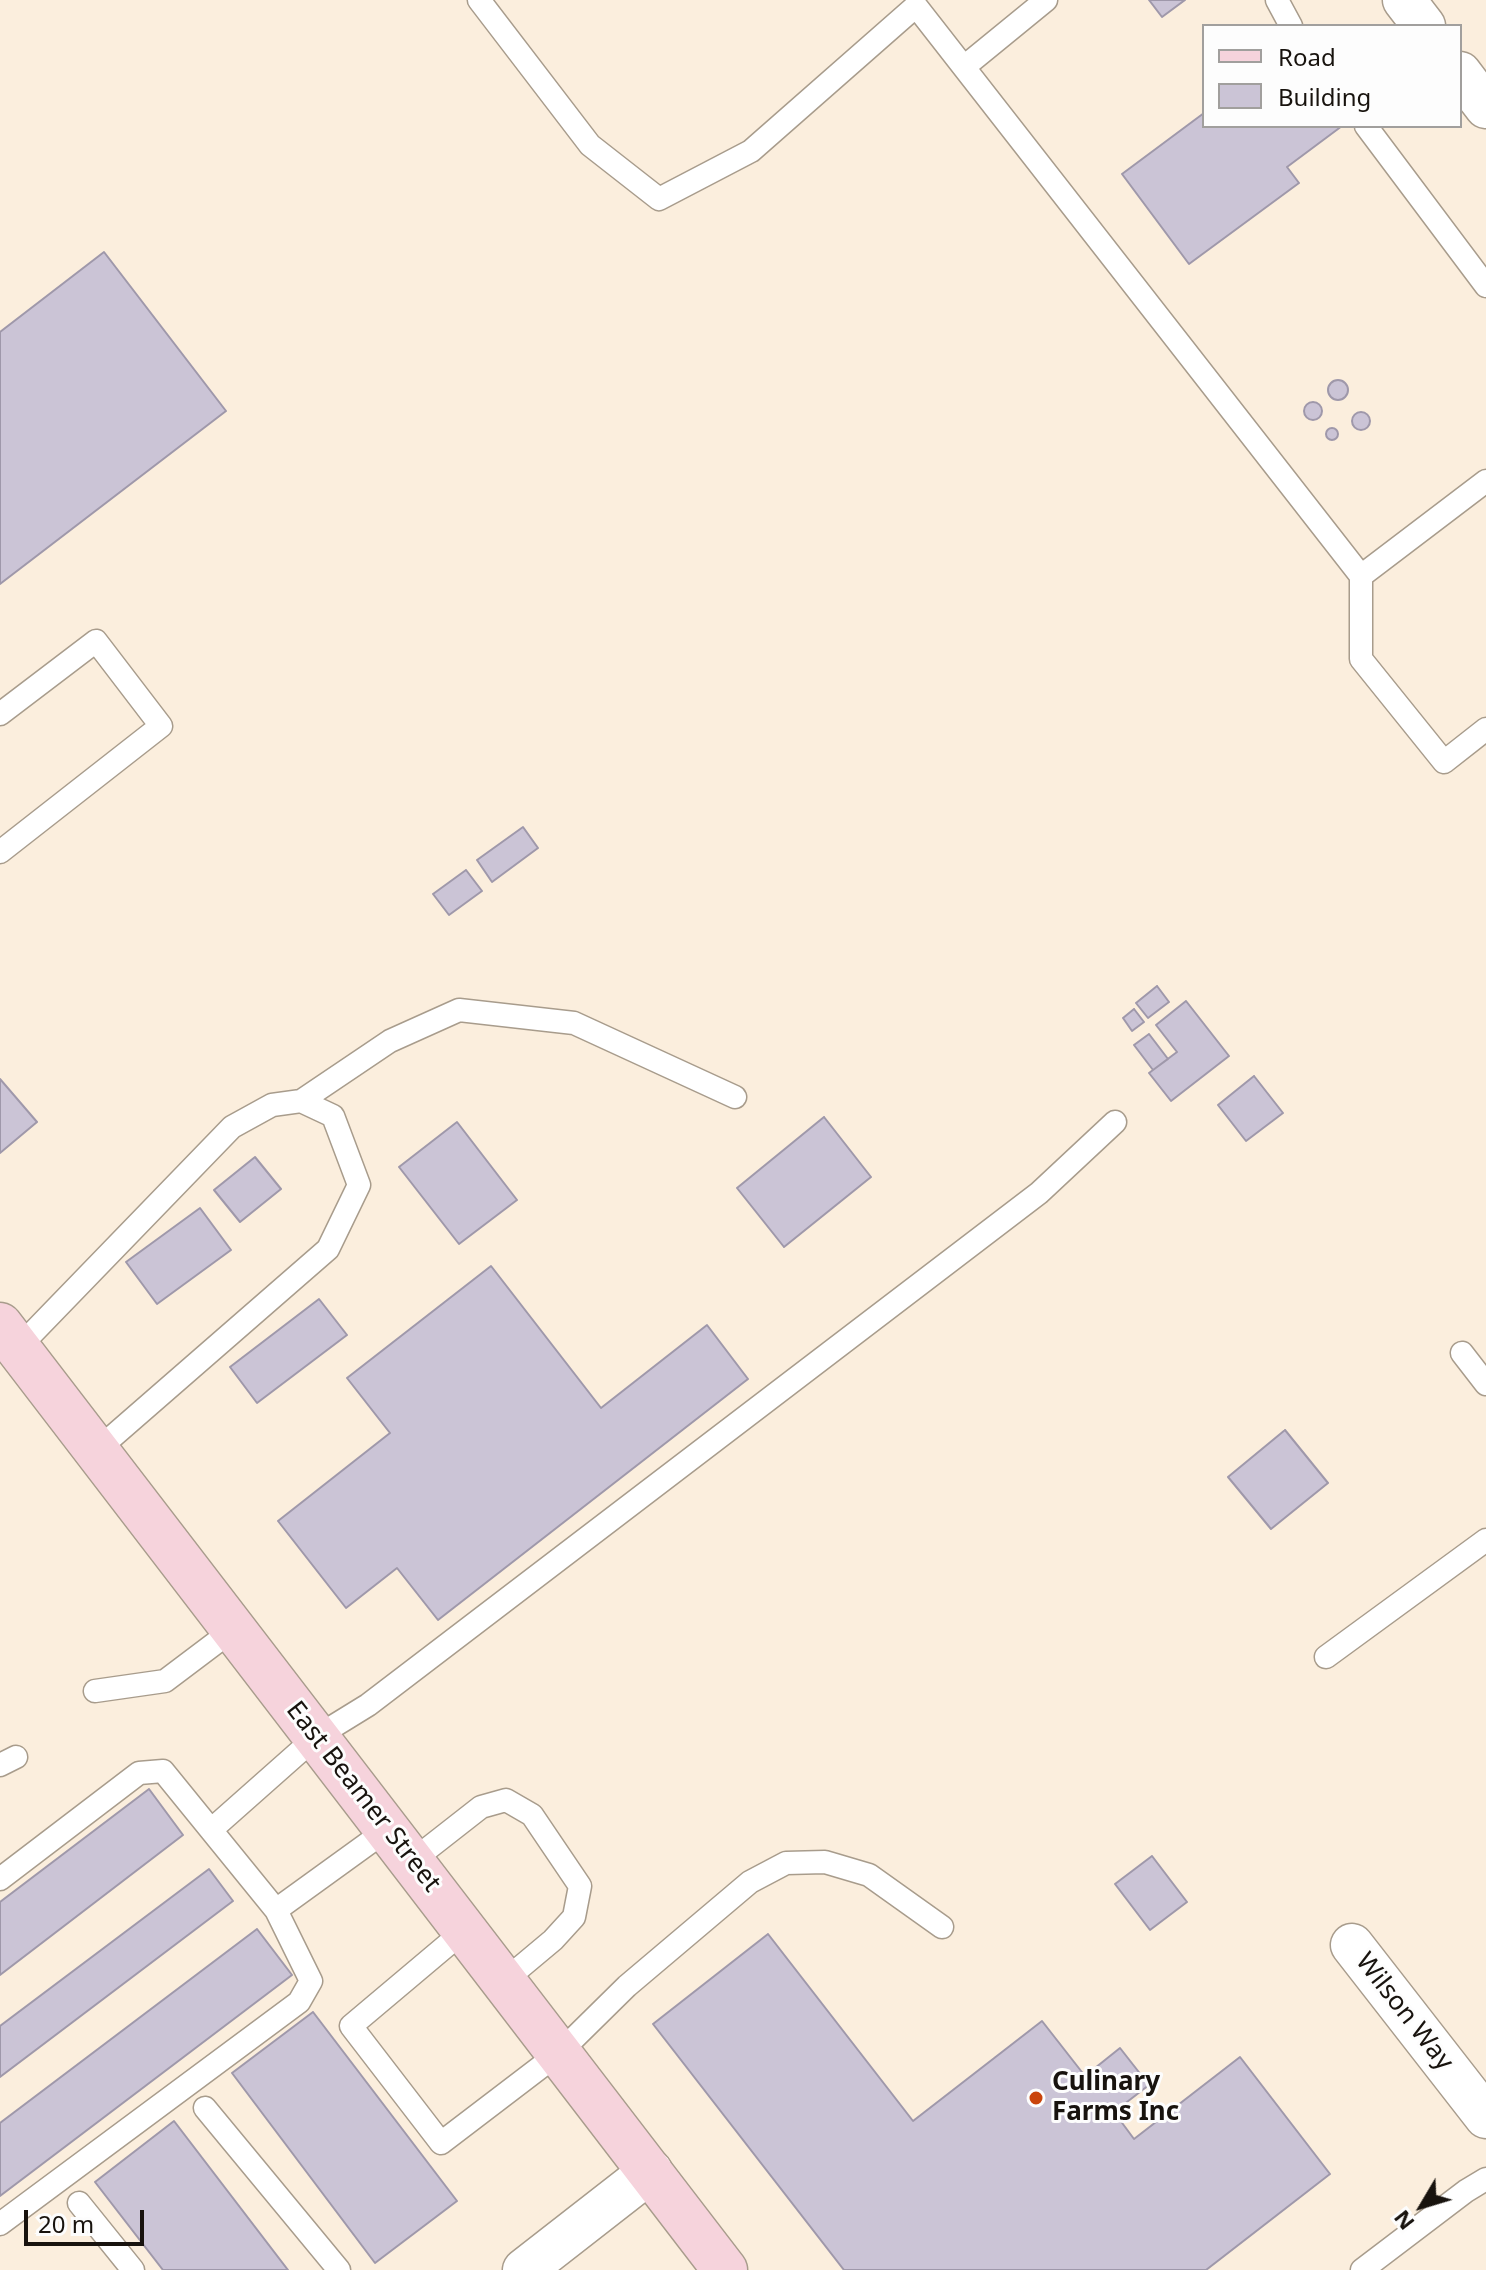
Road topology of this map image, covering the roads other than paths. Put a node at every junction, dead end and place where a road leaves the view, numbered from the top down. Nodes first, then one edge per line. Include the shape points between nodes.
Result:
1 (479, 0) edge
2 (1046, 0) edge
3 (1277, 0) edge
4 (1404, 0) edge
5 (914, 3) edge
6 (1290, 24) edge
7 (1422, 24) edge
8 (964, 67) junction
9 (1462, 76) edge
10 (1486, 107) edge
11 (1368, 128) edge
12 (1486, 286) edge
13 (1486, 481) edge
14 (1361, 576) junction
15 (0, 714) edge
16 (1486, 729) edge
17 (0, 852) edge
18 (735, 1097) dead end
19 (301, 1101) junction
20 (1115, 1122) dead end
21 (9, 1336) edge
22 (1462, 1353) dead end
23 (1486, 1384) edge
24 (96, 1451) junction
25 (1486, 1540) edge
26 (234, 1629) junction
27 (1326, 1657) dead end
28 (95, 1691) dead end
29 (316, 1737) junction
30 (211, 1830) junction
31 (400, 1845) junction
32 (0, 1879) edge
33 (276, 1910) junction
34 (942, 1927) dead end
35 (465, 1930) junction
36 (1352, 1945) dead end
37 (504, 1981) junction
38 (559, 2053) junction
39 (205, 2108) dead end
40 (1486, 2117) edge
41 (651, 2171) junction
42 (1486, 2179) edge
43 (79, 2203) dead end
44 (0, 2224) edge
45 (133, 2270) edge
46 (339, 2270) edge
47 (524, 2270) edge
48 (725, 2270) edge
49 (1362, 2270) edge

1 - 5 lane via 590,145 659,199 751,151
2 - 8 lane
3 - 6 lane
4 - 7 street
5 - 8 lane
8 - 14 lane
9 - 10 street
11 - 12 lane
13 - 14 lane
14 - 16 lane via 1361,659 1444,762
15 - 17 lane via 96,641 161,726
18 - 19 lane via 574,1023 459,1010 390,1041
19 - 21 lane via 272,1105 232,1127
19 - 24 lane via 333,1116 359,1185 328,1249
20 - 29 lane via 1039,1193 368,1705
21 - 24 street, East Beamer Street
22 - 23 lane
24 - 26 street, East Beamer Street
25 - 27 lane
26 - 28 lane via 165,1681
26 - 29 street, East Beamer Street
29 - 30 lane
29 - 31 street, East Beamer Street
30 - 32 lane via 163,1771 139,1773
30 - 33 lane
31 - 33 lane
31 - 35 street, East Beamer Street
31 - 37 lane via 506,1800 532,1815 580,1886 574,1917
33 - 44 lane via 311,1981 299,2002
34 - 38 lane via 869,1875 825,1862 786,1863 750,1882 627,1986
35 - 37 street, East Beamer Street
35 - 38 lane via 351,2026 360,2038 441,2143
36 - 40 street, Wilson Way
37 - 38 street, East Beamer Street
38 - 41 street, East Beamer Street
39 - 46 lane
41 - 47 street
41 - 48 street, East Beamer Street
42 - 49 lane
43 - 45 lane

